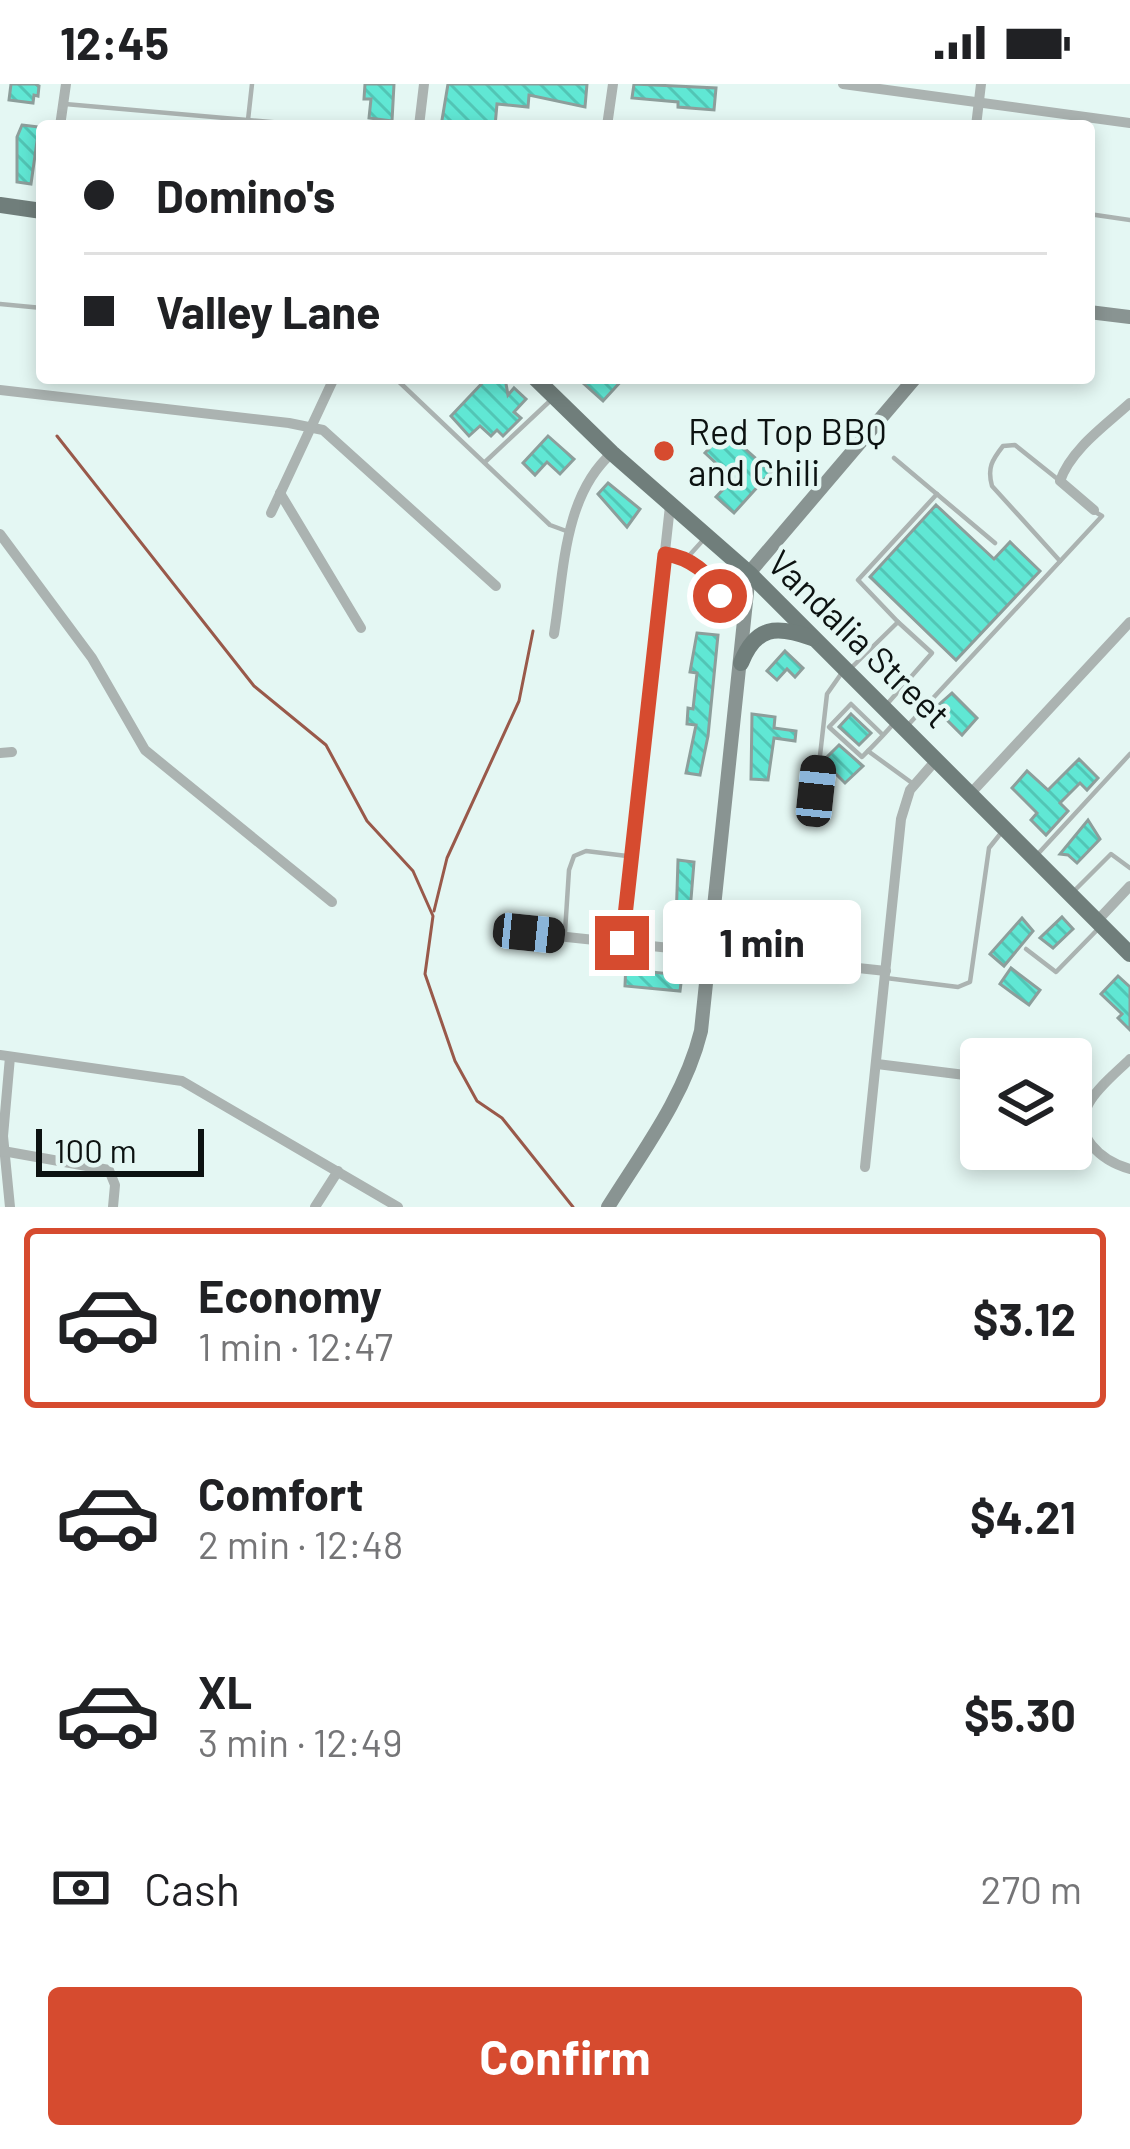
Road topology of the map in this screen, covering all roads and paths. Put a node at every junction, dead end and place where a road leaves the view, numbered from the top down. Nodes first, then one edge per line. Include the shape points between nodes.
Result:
1 (66, 84) edge
2 (252, 84) edge
3 (424, 84) edge
4 (613, 84) edge
5 (843, 84) edge
6 (981, 84) edge
7 (63, 104) junction
8 (979, 104) junction
9 (61, 120) edge
10 (248, 120) joint
11 (420, 120) edge
12 (609, 120) edge
13 (977, 120) edge
14 (1130, 124) edge
15 (0, 205) edge
16 (34, 210) edge
17 (1095, 215) edge
18 (1130, 220) edge
19 (0, 304) edge
20 (36, 307) edge
21 (1095, 313) edge
22 (1130, 317) edge
23 (331, 384) edge
24 (400, 384) edge
25 (542, 384) edge
26 (910, 384) edge
27 (0, 390) edge
28 (554, 397) junction
29 (1130, 403) edge
30 (311, 426) junction
31 (612, 453) junction
32 (894, 458) dead end
33 (485, 462) junction
34 (1060, 481) junction
35 (280, 493) junction
36 (937, 494) junction
37 (670, 506) junction
38 (1094, 510) joint
39 (271, 513) dead end
40 (571, 532) junction
41 (705, 538) junction
42 (3, 543) edge
43 (995, 543) dead end
44 (665, 554) junction
45 (686, 560) junction
46 (1060, 561) junction
47 (749, 573) junction
48 (496, 586) dead end
49 (898, 622) junction
50 (1130, 622) edge
51 (746, 623) junction
52 (361, 628) dead end
53 (554, 634) dead end
54 (814, 639) junction
55 (741, 663) junction
56 (846, 670) junction
57 (895, 718) junction
58 (826, 724) junction
59 (884, 735) junction
60 (867, 738) dead end
61 (874, 745) junction
62 (868, 751) junction
63 (1130, 754) edge
64 (937, 759) junction
65 (914, 784) junction
66 (816, 791) dead end
67 (971, 793) junction
68 (1005, 829) junction
69 (633, 857) junction
70 (1034, 857) junction
71 (1130, 868) edge
72 (1130, 886) edge
73 (1071, 894) junction
74 (332, 902) dead end
75 (1099, 923) junction
76 (529, 933) dead end
77 (564, 937) junction
78 (622, 943) junction
79 (1026, 950) dead end
80 (710, 952) junction
81 (1130, 954) edge
82 (886, 975) junction
83 (5, 1056) edge
84 (1130, 1059) edge
85 (877, 1064) junction
86 (960, 1074) edge
87 (2, 1148) edge
88 (865, 1167) dead end
89 (1130, 1169) edge
90 (338, 1171) junction
91 (10, 1207) edge
92 (113, 1207) edge
93 (315, 1207) edge
94 (398, 1207) edge
95 (608, 1207) edge

1 - 7 street
2 - 10 lane
3 - 11 street
4 - 12 street
5 - 8 street
6 - 8 street
7 - 9 street
7 - 10 lane
8 - 13 street
8 - 14 street
15 - 16 main road
17 - 18 lane
19 - 20 lane
21 - 22 street
23 - 30 street
24 - 33 lane
25 - 28 main road, Vandalia Street
26 - 47 street
27 - 30 street
28 - 31 main road, Vandalia Street
28 - 33 lane
29 - 34 street
30 - 35 street
30 - 48 street via 332,436
31 - 37 main road, Vandalia Street
31 - 40 street via 582,491
32 - 36 lane
33 - 40 lane via 550,525
34 - 38 street
34 - 46 lane via 1015,445 991,461 992,485
35 - 39 street
35 - 52 street
36 - 43 lane
36 - 49 lane via 858,580
37 - 41 main road, Vandalia Street
37 - 44 street
38 - 46 lane via 1102,516
40 - 53 street
41 - 45 lane
41 - 47 main road, Vandalia Street
42 - 74 street via 92,658 140,745
44 - 45 lane
44 - 69 street
45 - 51 lane via 715,583 724,620
46 - 57 lane
47 - 51 street
47 - 54 main road, Vandalia Street
49 - 56 lane
49 - 57 lane via 932,653
50 - 67 street
51 - 55 street
54 - 55 main road via 761,634
54 - 56 main road, Vandalia Street
55 - 80 street
56 - 57 main road, Vandalia Street
56 - 58 lane via 828,690
57 - 59 lane
57 - 64 main road, Vandalia Street
58 - 59 lane via 851,704
58 - 62 lane via 862,757
58 - 66 lane
59 - 61 lane
60 - 61 lane
61 - 62 lane
62 - 65 lane
63 - 70 lane
64 - 65 street
64 - 67 main road, Vandalia Street
65 - 82 street via 901,819
67 - 68 main road, Vandalia Street
68 - 70 main road, Vandalia Street
68 - 82 lane via 988,848 970,982
69 - 77 lane via 574,856
69 - 78 street
70 - 73 main road, Vandalia Street
71 - 73 lane via 1111,854
72 - 75 street
73 - 75 main road, Vandalia Street
75 - 79 lane via 1056,972
75 - 81 main road, Vandalia Street
76 - 77 street
77 - 78 street
78 - 80 street
80 - 82 street
80 - 95 street via 692,1067
82 - 85 street
83 - 87 street
83 - 90 street via 182,1082
84 - 89 street via 1089,1103 1084,1128 1093,1148
85 - 86 street
85 - 88 street
87 - 91 street
87 - 92 street via 109,1170
90 - 93 street
90 - 94 street

